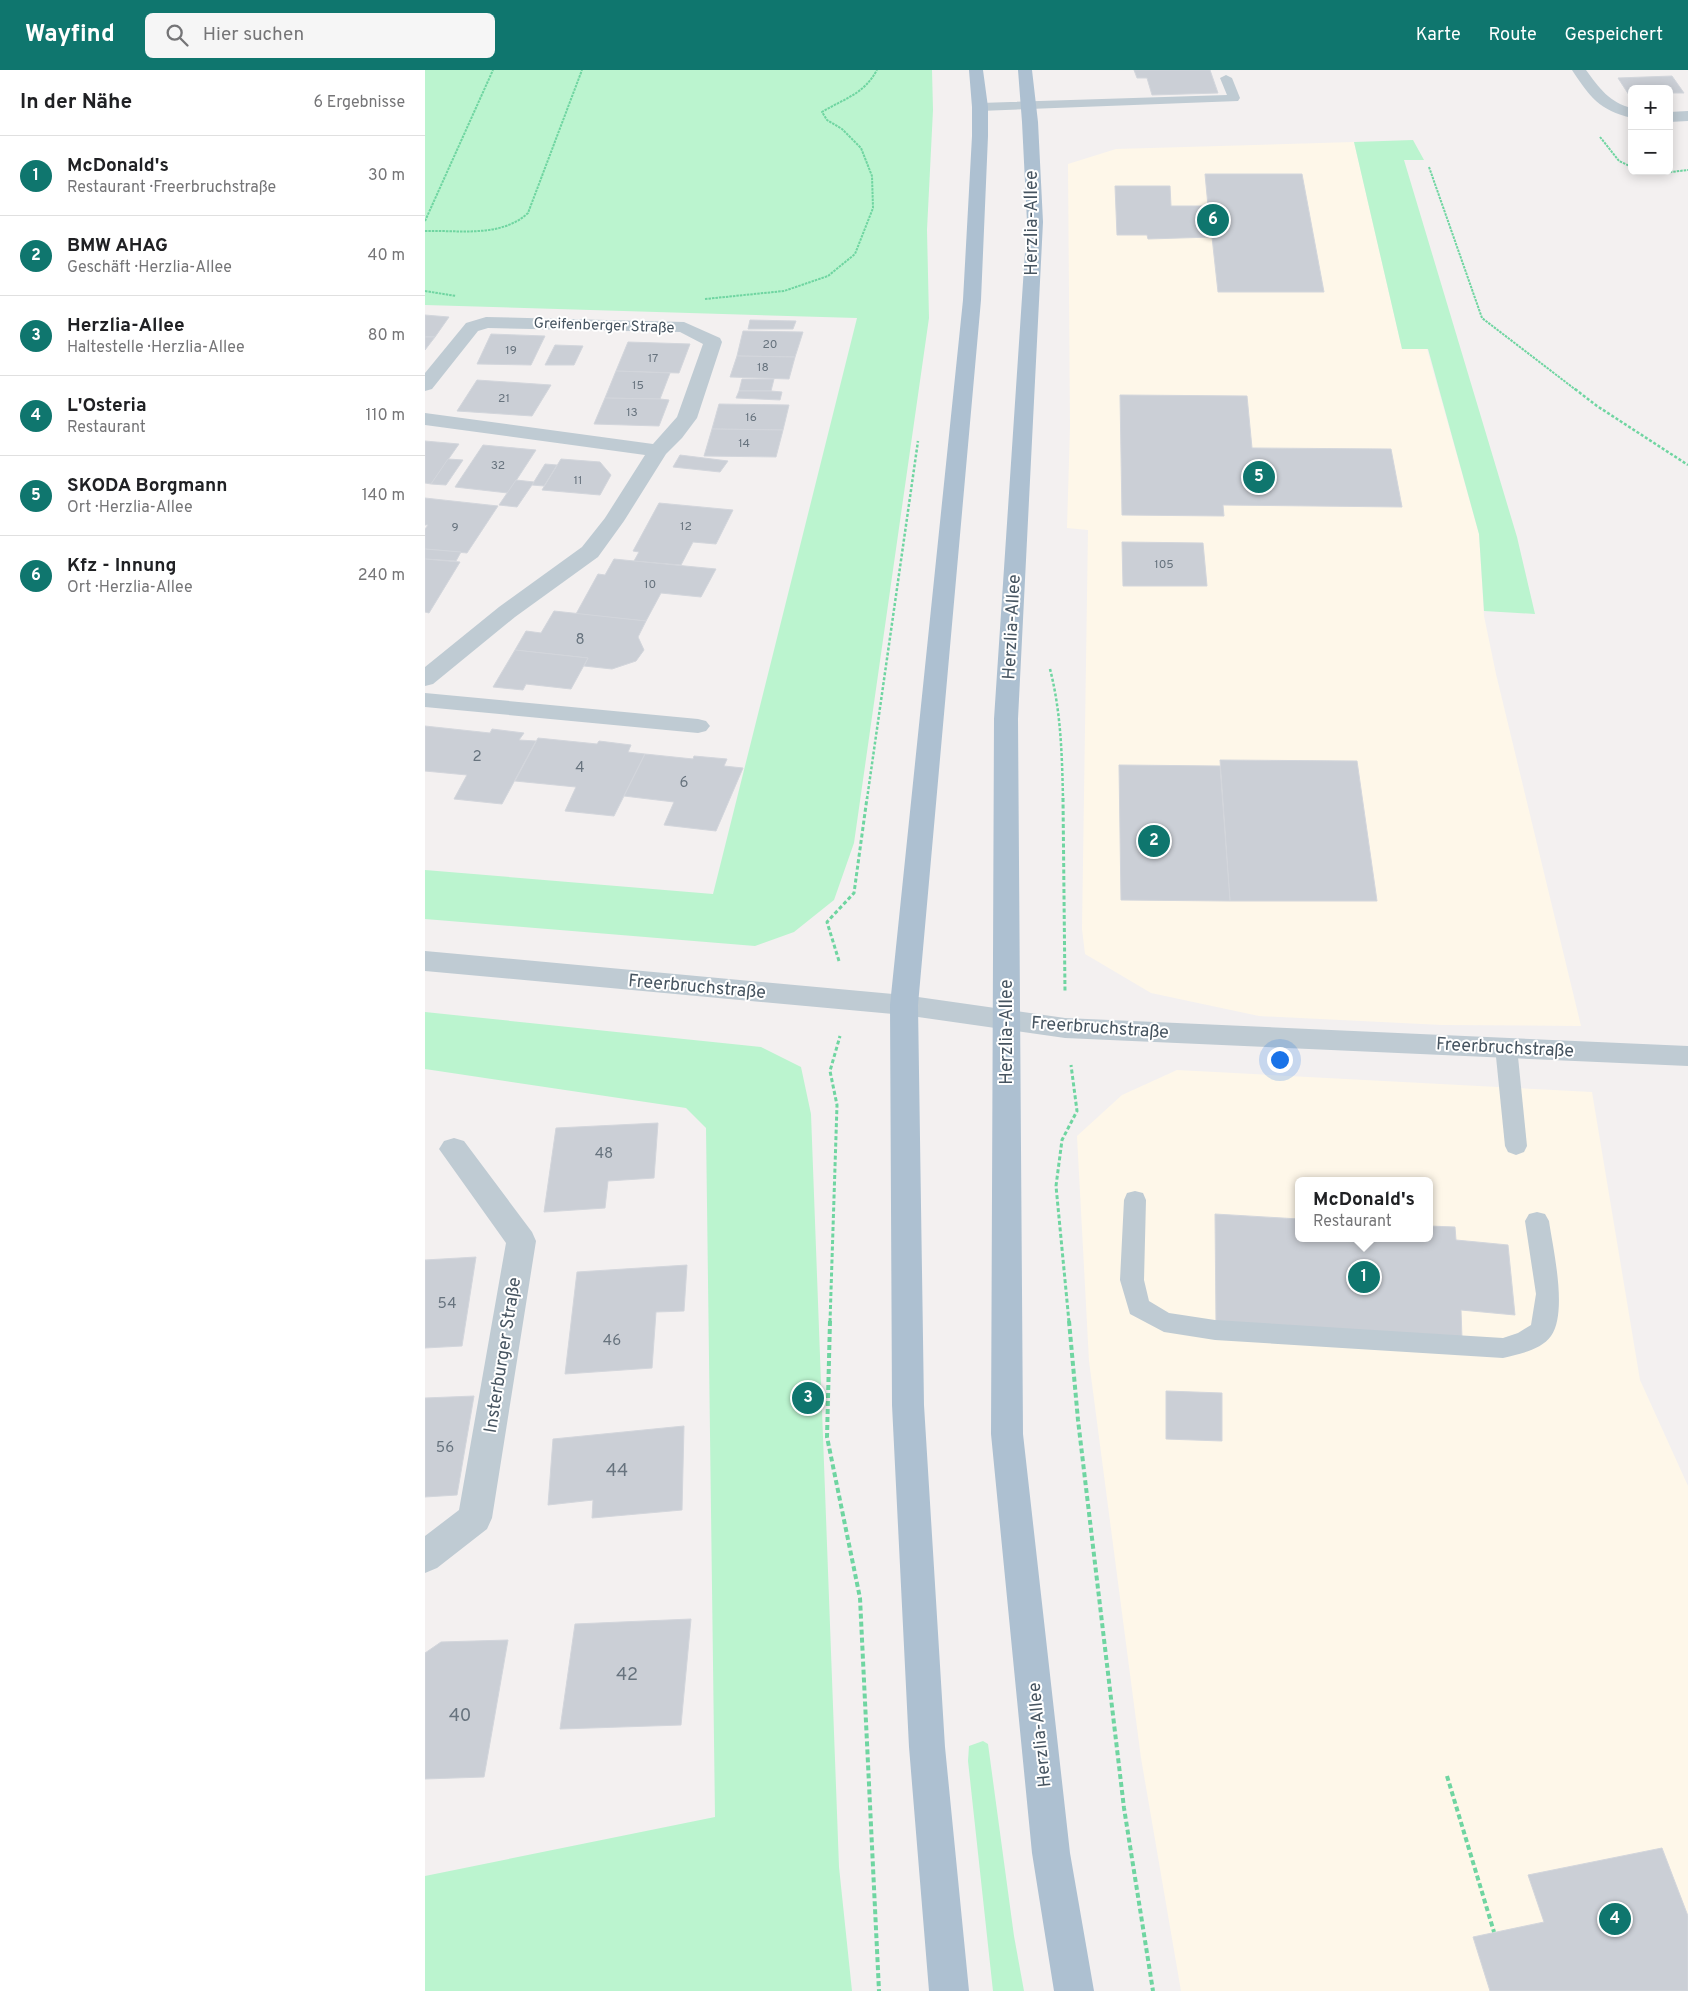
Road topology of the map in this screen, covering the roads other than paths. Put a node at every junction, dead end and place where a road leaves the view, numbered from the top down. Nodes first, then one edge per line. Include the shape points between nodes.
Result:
1 (976, 70) edge
2 (1025, 70) edge
3 (1579, 70) edge
4 (1226, 78) dead end
5 (1029, 105) junction
6 (980, 107) junction
7 (1628, 112) edge
8 (1688, 116) edge
9 (1673, 117) edge
10 (425, 385) edge
11 (425, 418) edge
12 (658, 451) junction
13 (425, 679) edge
14 (425, 700) edge
15 (698, 726) dead end
16 (425, 961) edge
17 (904, 1005) junction
18 (1007, 1018) junction
19 (1506, 1047) junction
20 (1688, 1056) edge
21 (1517, 1146) dead end
22 (454, 1149) dead end
23 (1135, 1200) dead end
24 (1537, 1221) dead end
25 (425, 1557) edge
26 (949, 1991) edge
27 (1074, 1991) edge

1 - 6 main road
2 - 5 main road, Herzlia-Allee
3 - 7 street via 1599,100
4 - 5 lane via 1234,98
5 - 6 lane
5 - 18 main road, Herzlia-Allee via 1035,222 1006,719
6 - 17 main road via 972,300
8 - 9 street
10 - 12 street, Greifenberger Straße via 472,327 486,322 684,327 713,342 687,418
11 - 12 street
12 - 13 street, Greifenberger Straße via 614,521 590,552 507,612
14 - 15 street
16 - 17 street, Freerbruchstraße
17 - 18 street, Freerbruchstraße
17 - 26 main road via 908,1405 927,1747
18 - 19 street, Freerbruchstraße via 1065,1028
18 - 27 main road, Herzlia-Allee via 1007,1434 1051,1853
19 - 20 street, Freerbruchstraße
19 - 21 lane
22 - 25 street, Insterburger Straße via 521,1241 475,1518
23 - 24 lane via 1132,1280 1139,1307 1164,1322 1215,1330 1503,1348 1525,1342 1542,1330 1548,1294

